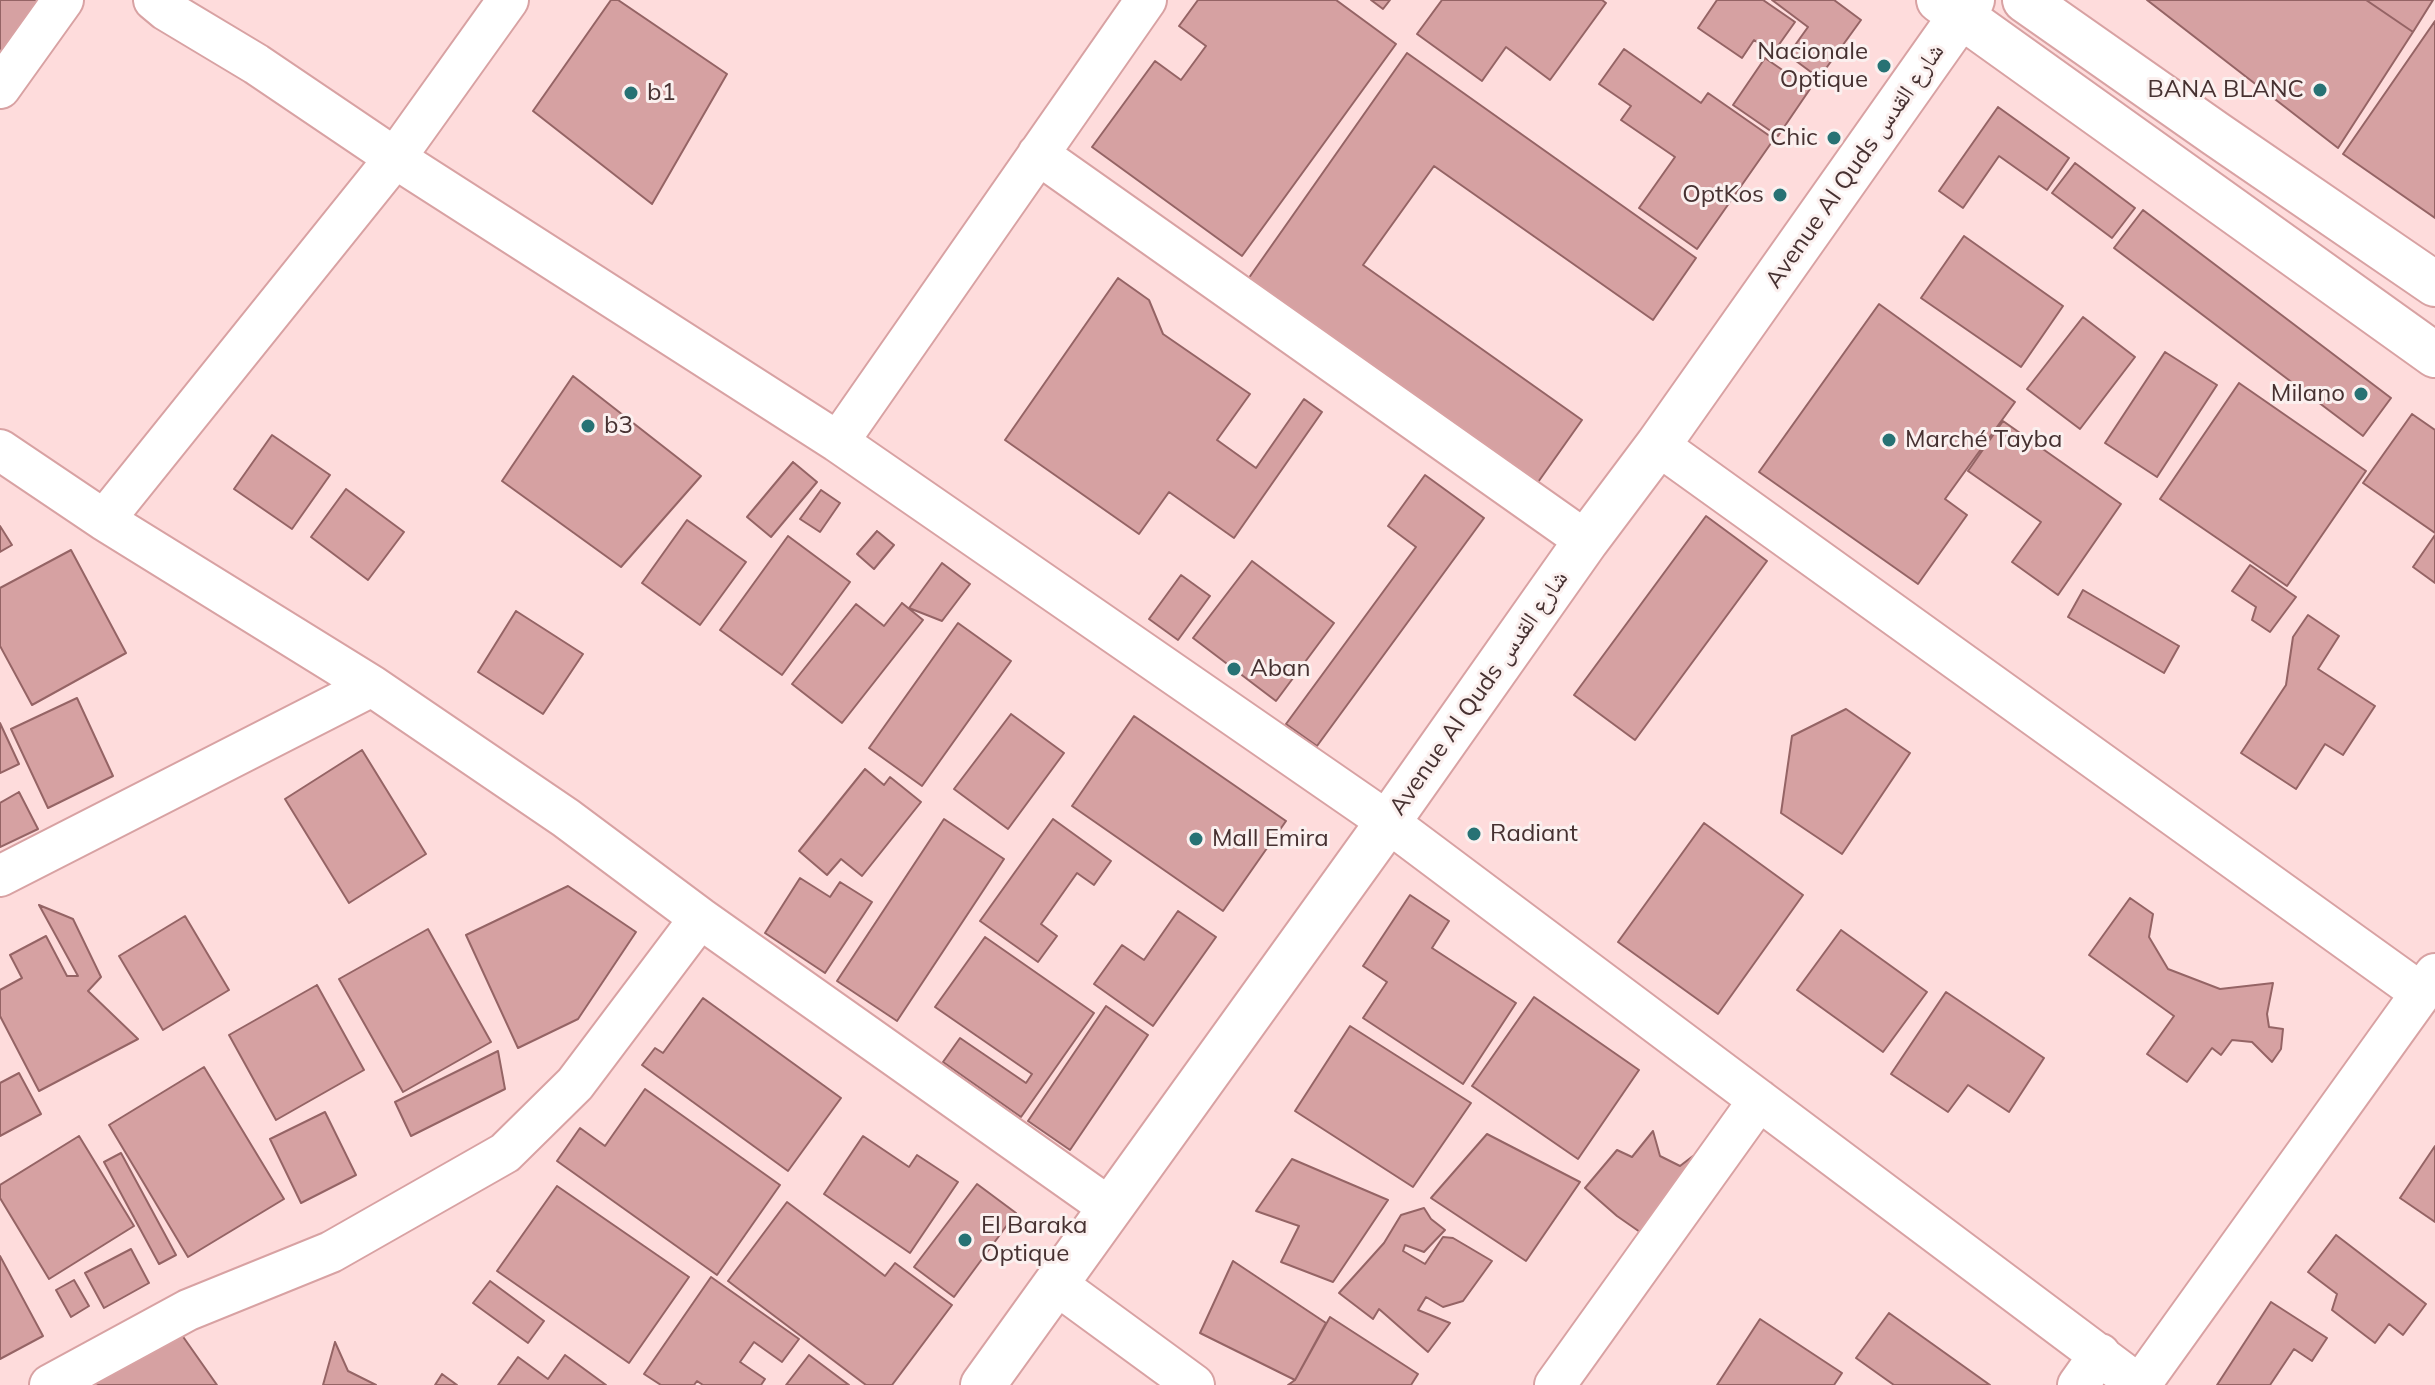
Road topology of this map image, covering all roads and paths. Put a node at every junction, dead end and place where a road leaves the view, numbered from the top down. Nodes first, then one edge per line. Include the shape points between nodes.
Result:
1 (63, 0) edge
2 (154, 0) edge
3 (508, 0) edge
4 (1146, 0) edge
5 (2025, 0) edge
6 (1957, 5) edge
7 (0, 88) edge
8 (1038, 154) junction
9 (395, 158) junction
10 (2435, 284) edge
11 (2435, 355) edge
12 (838, 442) junction
13 (1658, 445) junction
14 (0, 450) edge
15 (104, 520) junction
16 (1586, 541) junction
17 (372, 686) junction
18 (1388, 822) junction
19 (0, 876) edge
20 (700, 918) junction
21 (2428, 983) edge
22 (1759, 1100) junction
23 (1110, 1208) junction
24 (1056, 1284) junction
25 (2089, 1370) edge
26 (50, 1385) edge
27 (983, 1385) edge
28 (1194, 1385) edge
29 (1555, 1385) edge
30 (2139, 1385) edge

1 - 7 street
2 - 9 street
3 - 9 street
4 - 8 street
5 - 10 street
6 - 11 street
6 - 13 street, Avenue Al Quds شارع القدس
8 - 12 street
8 - 16 street
9 - 12 street
9 - 15 street
12 - 18 street
13 - 16 street, Avenue Al Quds شارع القدس
13 - 21 street
14 - 15 street
15 - 17 street
16 - 18 street, Avenue Al Quds شارع القدس
17 - 19 street
17 - 20 street via 566,818
18 - 22 street
18 - 23 street, Avenue Al Quds شارع القدس
20 - 23 street
20 - 26 street via 575,1084 505,1153 331,1252 188,1310
21 - 30 street
22 - 25 street
22 - 29 street
23 - 24 street, Avenue Al Quds شارع القدس
24 - 27 street, Avenue Al Quds شارع القدس
24 - 28 street
25 - 30 street

